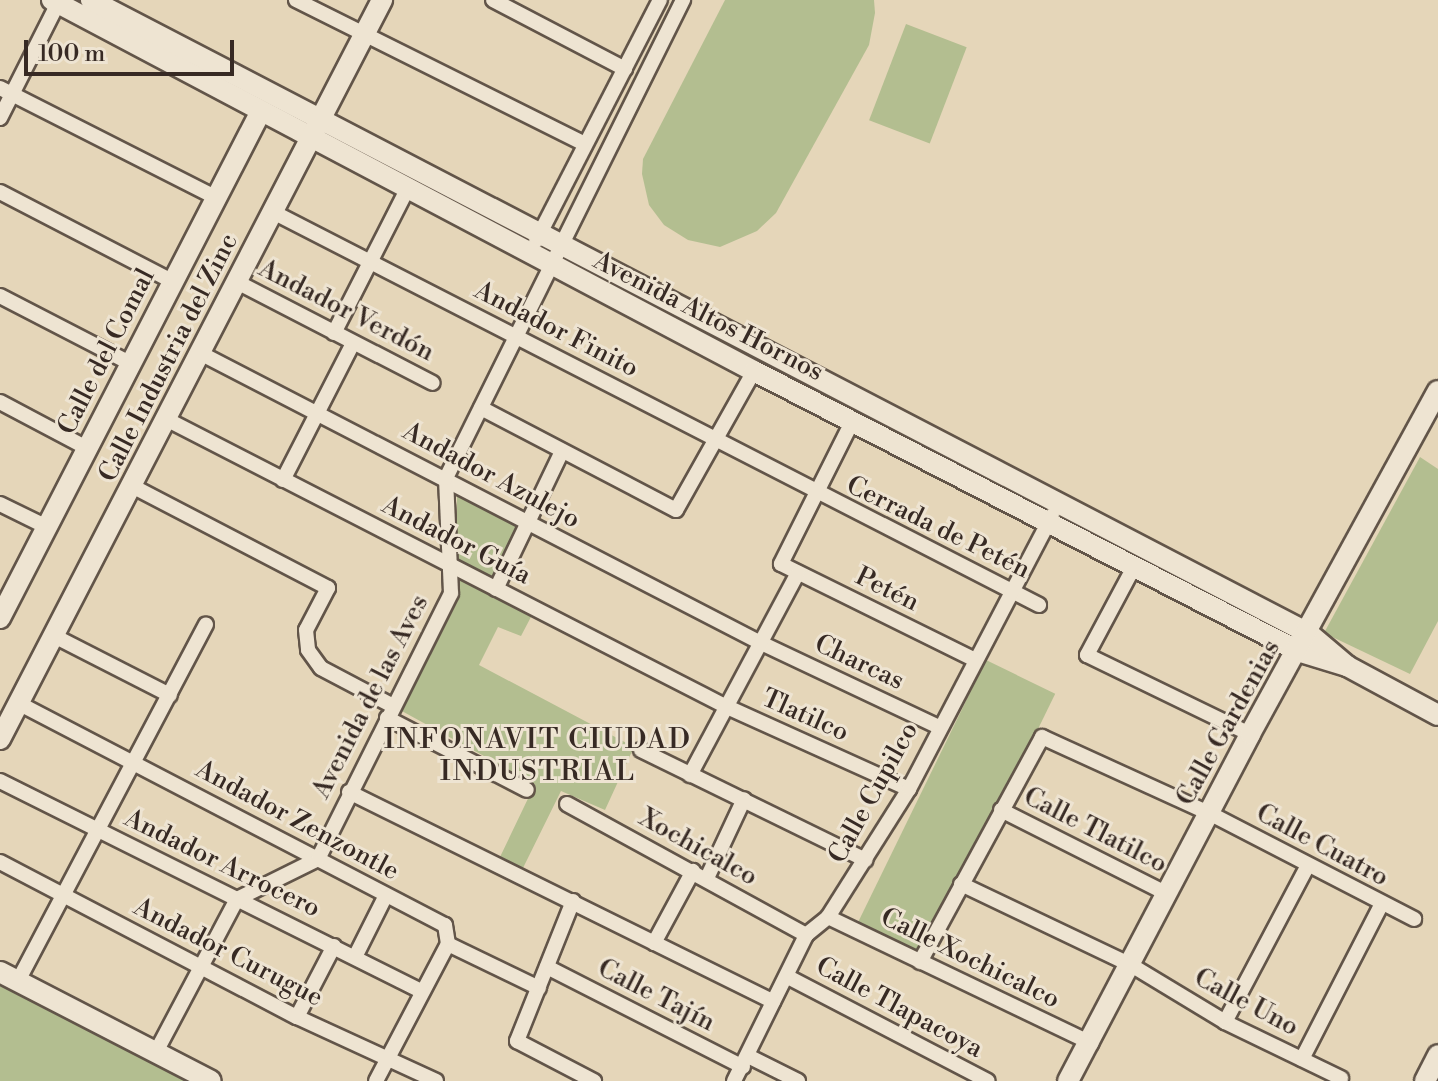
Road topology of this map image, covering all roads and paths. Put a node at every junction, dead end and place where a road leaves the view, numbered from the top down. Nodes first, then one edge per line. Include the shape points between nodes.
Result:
1 (91, 0) edge
2 (296, 0) edge
3 (382, 0) edge
4 (493, 0) edge
5 (660, 0) edge
6 (683, 0) edge
7 (55, 2) edge
8 (364, 36) junction
9 (625, 69) junction
10 (6, 91) edge
11 (265, 103) junction
12 (0, 118) edge
13 (316, 129) junction
14 (585, 144) junction
15 (407, 190) junction
16 (0, 192) edge
17 (215, 197) junction
18 (273, 212) junction
19 (539, 234) junction
20 (561, 246) junction
21 (529, 254) junction
22 (371, 262) junction
23 (553, 266) junction
24 (172, 281) junction
25 (237, 282) junction
26 (0, 296) edge
27 (334, 333) junction
28 (517, 336) junction
29 (353, 343) junction
30 (200, 353) junction
31 (130, 363) junction
32 (754, 371) junction
33 (433, 383) dead end
34 (1438, 391) edge
35 (0, 402) edge
36 (481, 408) junction
37 (317, 413) junction
38 (166, 419) junction
39 (853, 420) junction
40 (714, 440) junction
41 (87, 448) junction
42 (562, 451) junction
43 (446, 478) junction
44 (283, 480) junction
45 (132, 486) junction
46 (815, 495) junction
47 (0, 504) edge
48 (1053, 513) junction
49 (527, 522) junction
50 (47, 527) junction
51 (1135, 565) junction
52 (451, 566) junction
53 (798, 573) junction
54 (496, 589) junction
55 (1010, 589) junction
56 (1039, 605) dead end
57 (0, 617) edge
58 (206, 625) dead end
59 (54, 636) junction
60 (759, 642) junction
61 (1303, 642) junction
62 (973, 659) junction
63 (170, 695) junction
64 (20, 704) junction
65 (725, 706) junction
66 (390, 712) junction
67 (1438, 715) edge
68 (939, 727) junction
69 (1250, 734) junction
70 (0, 739) edge
71 (641, 750) dead end
72 (133, 763) junction
73 (690, 775) junction
74 (0, 781) edge
75 (909, 789) junction
76 (527, 790) dead end
77 (349, 792) junction
78 (744, 799) junction
79 (567, 804) dead end
80 (1001, 810) junction
81 (1209, 813) junction
82 (96, 829) junction
83 (318, 859) junction
84 (866, 860) junction
85 (0, 862) edge
86 (1307, 867) junction
87 (693, 871) junction
88 (707, 878) junction
89 (961, 884) junction
90 (62, 894) junction
91 (1167, 894) junction
92 (386, 895) junction
93 (237, 899) junction
94 (573, 901) junction
95 (1381, 905) junction
96 (828, 917) junction
97 (1414, 919) dead end
98 (806, 935) junction
99 (654, 943) junction
100 (448, 944) junction
101 (334, 946) junction
102 (355, 957) junction
103 (920, 962) junction
104 (1131, 965) junction
105 (202, 967) junction
106 (547, 967) junction
107 (9, 976) edge
108 (788, 977) junction
109 (539, 988) junction
110 (422, 991) junction
111 (773, 1002) junction
112 (297, 1017) junction
113 (1225, 1022) junction
114 (1091, 1043) junction
115 (156, 1052) junction
116 (1438, 1055) edge
117 (387, 1059) junction
118 (1302, 1059) junction
119 (745, 1062) junction
120 (1341, 1078) dead end
121 (211, 1081) edge
122 (376, 1081) edge
123 (436, 1081) edge
124 (594, 1081) edge
125 (734, 1081) edge
126 (798, 1081) edge
127 (988, 1081) edge
128 (1068, 1081) edge
129 (1425, 1081) edge

1 - 11 street, Avenida Altos Hornos
2 - 8 street
3 - 8 street, Calle Industria del Zinc
4 - 9 street
5 - 9 street
6 - 20 street, Avenida de las Aves
7 - 10 street
7 - 11 street, Avenida Altos Hornos
8 - 13 street, Calle Industria del Zinc
8 - 14 street
9 - 14 street
10 - 12 street
10 - 17 street
11 - 13 street, Avenida Altos Hornos
11 - 17 street, Calle del Comal
13 - 15 street, Avenida Altos Hornos
13 - 18 street, Calle Industria del Zinc
13 - 19 street, Avenida Altos Hornos
14 - 19 street
15 - 21 street, Avenida Altos Hornos
15 - 22 street
16 - 24 street
17 - 24 street, Calle del Comal
18 - 22 street, Andador Finito
18 - 25 street, Calle Industria del Zinc
19 - 20 street, Avenida Altos Hornos
19 - 21 street
20 - 23 street, Avenida de las Aves
20 - 48 street, Avenida Altos Hornos
21 - 23 street, Avenida Altos Hornos
22 - 27 street
22 - 28 street, Andador Finito
23 - 28 street, Avenida de las Aves
23 - 32 street, Avenida Altos Hornos
24 - 31 street, Calle del Comal
25 - 27 street, Andador Verdón
25 - 30 street, Calle Industria del Zinc
26 - 31 street
27 - 29 street, Andador Verdón
28 - 36 street, Avenida de las Aves
28 - 40 street, Andador Finito
29 - 33 street, Andador Verdón
29 - 37 street
30 - 37 street, Andador Azulejo
30 - 38 street, Calle Industria del Zinc
31 - 41 street, Calle del Comal
32 - 39 street, Avenida Altos Hornos
32 - 40 street
34 - 61 street, Calle Gardenias
35 - 41 street
36 - 42 street
36 - 43 street, Avenida de las Aves
37 - 43 street, Andador Azulejo
37 - 44 street
38 - 44 street, Andador Guía
38 - 45 street, Calle Industria del Zinc
39 - 46 street
39 - 48 street, Avenida Altos Hornos
40 - 42 street via 676,510
40 - 46 street, Andador Finito
41 - 50 street, Calle del Comal
42 - 49 street
43 - 49 street, Andador Azulejo
43 - 52 street, Avenida de las Aves
44 - 52 street, Andador Guía
45 - 59 street, Calle Industria del Zinc
45 - 66 street via 328,588 306,630 308,650 321,668
46 - 53 street, Petén via 781,564
46 - 55 street, Cerrada de Petén
47 - 50 street
48 - 51 street, Avenida Altos Hornos
48 - 55 street, Calle Cupilco
48 - 61 street, Avenida Altos Hornos
49 - 54 street
49 - 60 street, Andador Azulejo
50 - 57 street, Calle del Comal
51 - 61 street, Avenida Altos Hornos
51 - 69 street via 1087,655
52 - 54 street, Andador Guía
52 - 66 street, Avenida de las Aves via 451,593
53 - 60 street
53 - 62 street, Petén
54 - 65 street, Andador Guía
55 - 56 street, Cerrada de Petén
55 - 62 street, Calle Cupilco
58 - 63 street
59 - 63 street
59 - 64 street, Calle Industria del Zinc
60 - 65 street
60 - 68 street, Charcas
61 - 67 street, Avenida Altos Hornos
61 - 69 street, Calle Gardenias
62 - 68 street, Calle Cupilco
63 - 72 street
64 - 70 street, Calle Industria del Zinc
64 - 72 street, Andador Zenzontle
65 - 73 street
65 - 75 street, Tlatilco
66 - 76 street
66 - 77 street, Avenida de las Aves
68 - 75 street, Calle Cupilco
69 - 81 street, Calle Gardenias
71 - 73 street
72 - 82 street
72 - 83 street, Andador Zenzontle
73 - 78 street
74 - 82 street, Andador Arrocero
75 - 84 street, Calle Cupilco
77 - 83 street, Avenida de las Aves
77 - 94 street
78 - 84 street
78 - 88 street
79 - 87 street, Xochicalco
80 - 81 street, Calle Cuatro via 1042,737
80 - 89 street
80 - 91 street, Calle Tlatilco
81 - 86 street, Calle Cuatro
81 - 91 street, Calle Gardenias
82 - 90 street
82 - 93 street, Andador Arrocero
83 - 92 street, Andador Zenzontle
83 - 93 street
84 - 96 street, Calle Cupilco
85 - 90 street, Andador Curugue
86 - 95 street, Calle Cuatro
86 - 113 street
87 - 88 street, Xochicalco
87 - 99 street
88 - 98 street, Xochicalco
89 - 103 street
89 - 104 street, Calle Uno
90 - 105 street, Andador Curugue
90 - 107 street
91 - 104 street, Calle Gardenias
92 - 100 street, Andador Zenzontle via 445,925
92 - 102 street
93 - 101 street, Andador Arrocero
93 - 105 street
94 - 99 street
94 - 106 street
95 - 97 street, Calle Cuatro
95 - 118 street
96 - 98 street, Calle Cupilco
96 - 103 street, Calle Xochicalco
98 - 108 street, Calle Cupilco
99 - 111 street
100 - 109 street, Andador Zenzontle
100 - 110 street
101 - 102 street, Andador Arrocero
101 - 112 street
102 - 110 street, Andador Arrocero
103 - 114 street, Calle Xochicalco
104 - 113 street, Calle Uno
104 - 114 street, Calle Gardenias
105 - 112 street, Andador Curugue
105 - 115 street
106 - 109 street
106 - 119 street, Calle Tajín
107 - 115 street
108 - 111 street, Calle Cupilco
108 - 127 street, Calle Tlapacoya
109 - 124 street via 517,1041
110 - 117 street
111 - 119 street, Calle Cupilco
112 - 117 street, Andador Curugue
113 - 118 street, Calle Uno
114 - 128 street, Calle Gardenias
115 - 121 street
116 - 129 street
117 - 122 street
117 - 123 street, Andador Curugue
118 - 120 street, Calle Uno
119 - 125 street, Calle Cupilco
119 - 126 street, Calle Tajín

